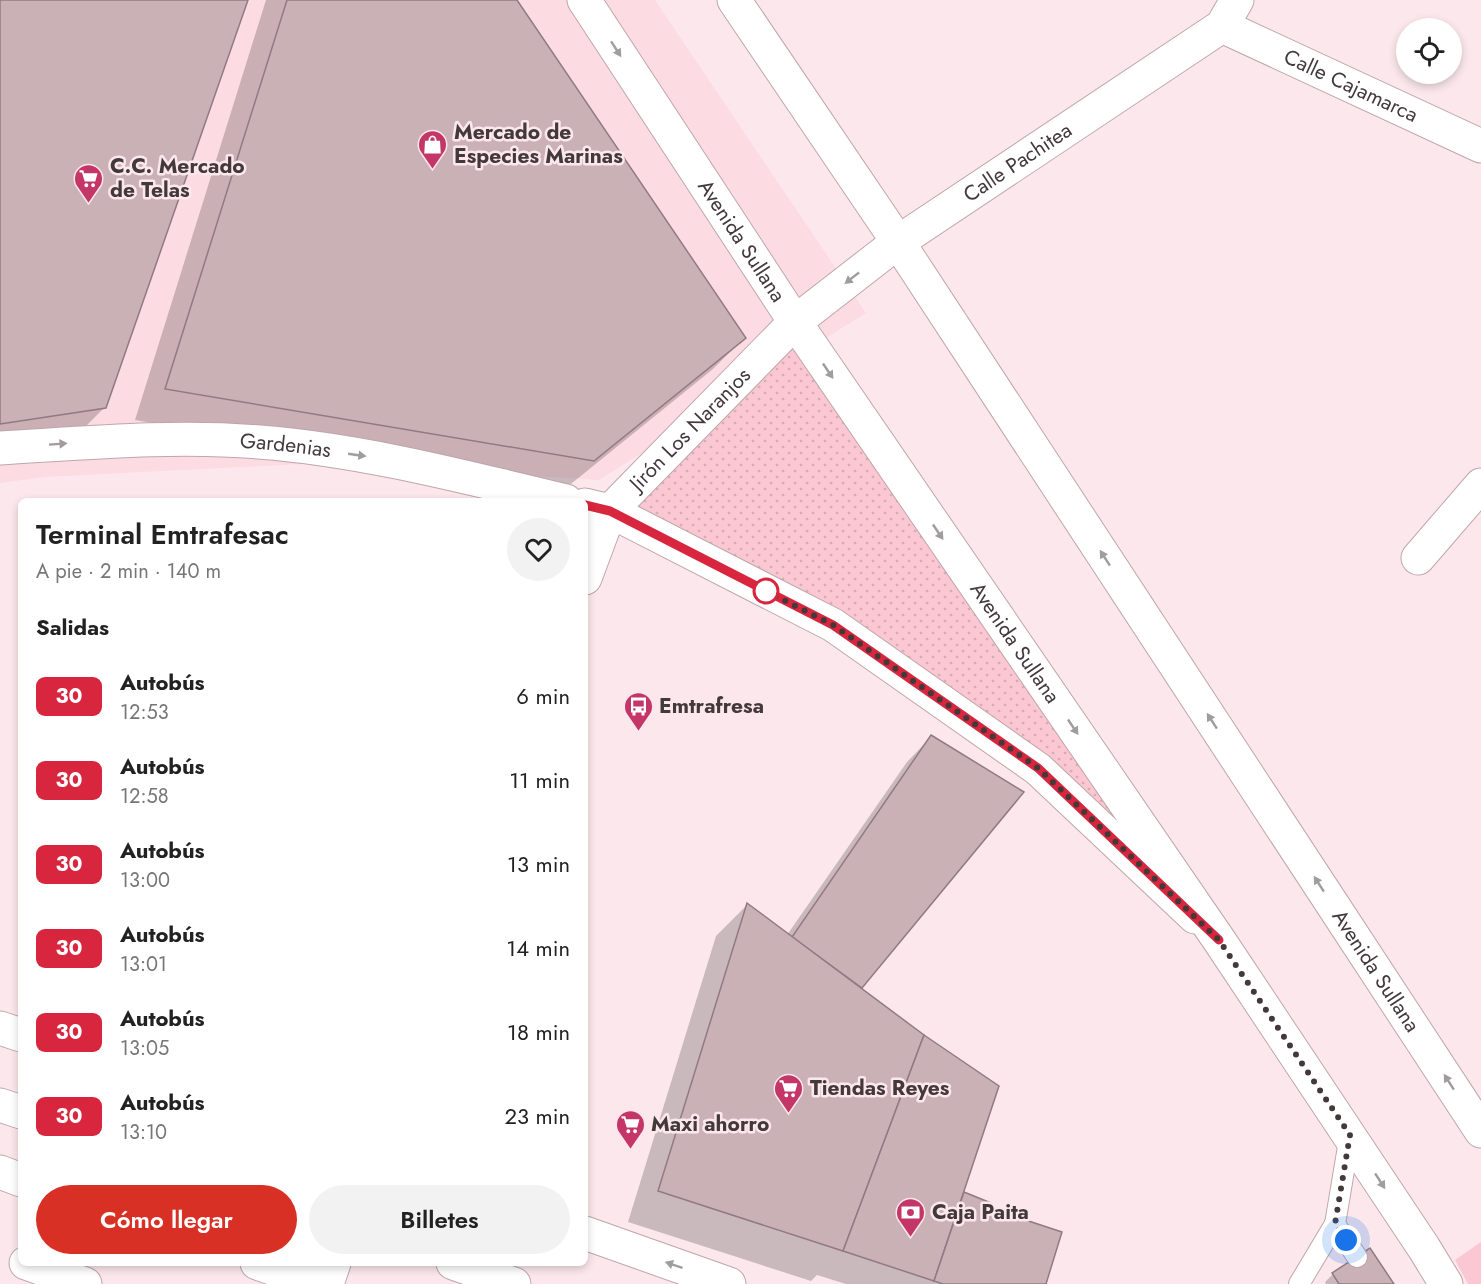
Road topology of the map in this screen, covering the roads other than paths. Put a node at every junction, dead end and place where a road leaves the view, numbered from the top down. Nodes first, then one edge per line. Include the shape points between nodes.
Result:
1 (584, 0) edge
2 (734, 0) edge
3 (1229, 13) edge
4 (1481, 146) edge
5 (898, 242) junction
6 (795, 322) junction
7 (0, 448) edge
8 (1481, 484) edge
9 (553, 498) edge
10 (597, 508) edge
11 (1418, 558) dead end
12 (588, 560) edge
13 (1219, 940) junction
14 (0, 1028) edge
15 (18, 1034) edge
16 (0, 1105) edge
17 (18, 1111) edge
18 (1481, 1131) edge
19 (1350, 1135) junction
20 (0, 1172) edge
21 (18, 1179) edge
22 (1335, 1224) junction
23 (588, 1234) edge
24 (0, 1254) edge
25 (1357, 1257) dead end
26 (18, 1260) edge
27 (34, 1266) edge
28 (266, 1266) edge
29 (333, 1266) edge
30 (466, 1266) edge
31 (499, 1274) edge
32 (85, 1284) edge
33 (318, 1284) edge
34 (327, 1284) edge
35 (729, 1284) edge
36 (1299, 1284) edge
37 (1446, 1284) edge

1 -> 6 main road, Avenida Sullana
2 - 5 main road, Avenida Sullana
3 - 4 main road, Calle Cajamarca
3 - 5 main road, Calle Pachitea
5 -> 6 main road, Calle Pachitea
18 -> 5 main road, Avenida Sullana
6 - 10 main road, Jirón Los Naranjos
6 -> 13 main road, Avenida Sullana
7 -> 9 main road, Gardenias via 144,439 259,442 400,462
8 - 11 main road
10 - 12 main road, Jirón Los Naranjos
10 - 13 main road via 833,625 1038,768
13 - 19 main road, Avenida Sullana
14 - 15 main road
16 - 17 main road
19 - 22 lane
19 -> 37 main road, Avenida Sullana
20 - 21 main road
22 - 25 lane
22 - 36 lane
35 -> 23 main road
24 - 26 main road
27 - 32 main road
28 - 33 main road
29 - 34 main road
30 - 31 main road

